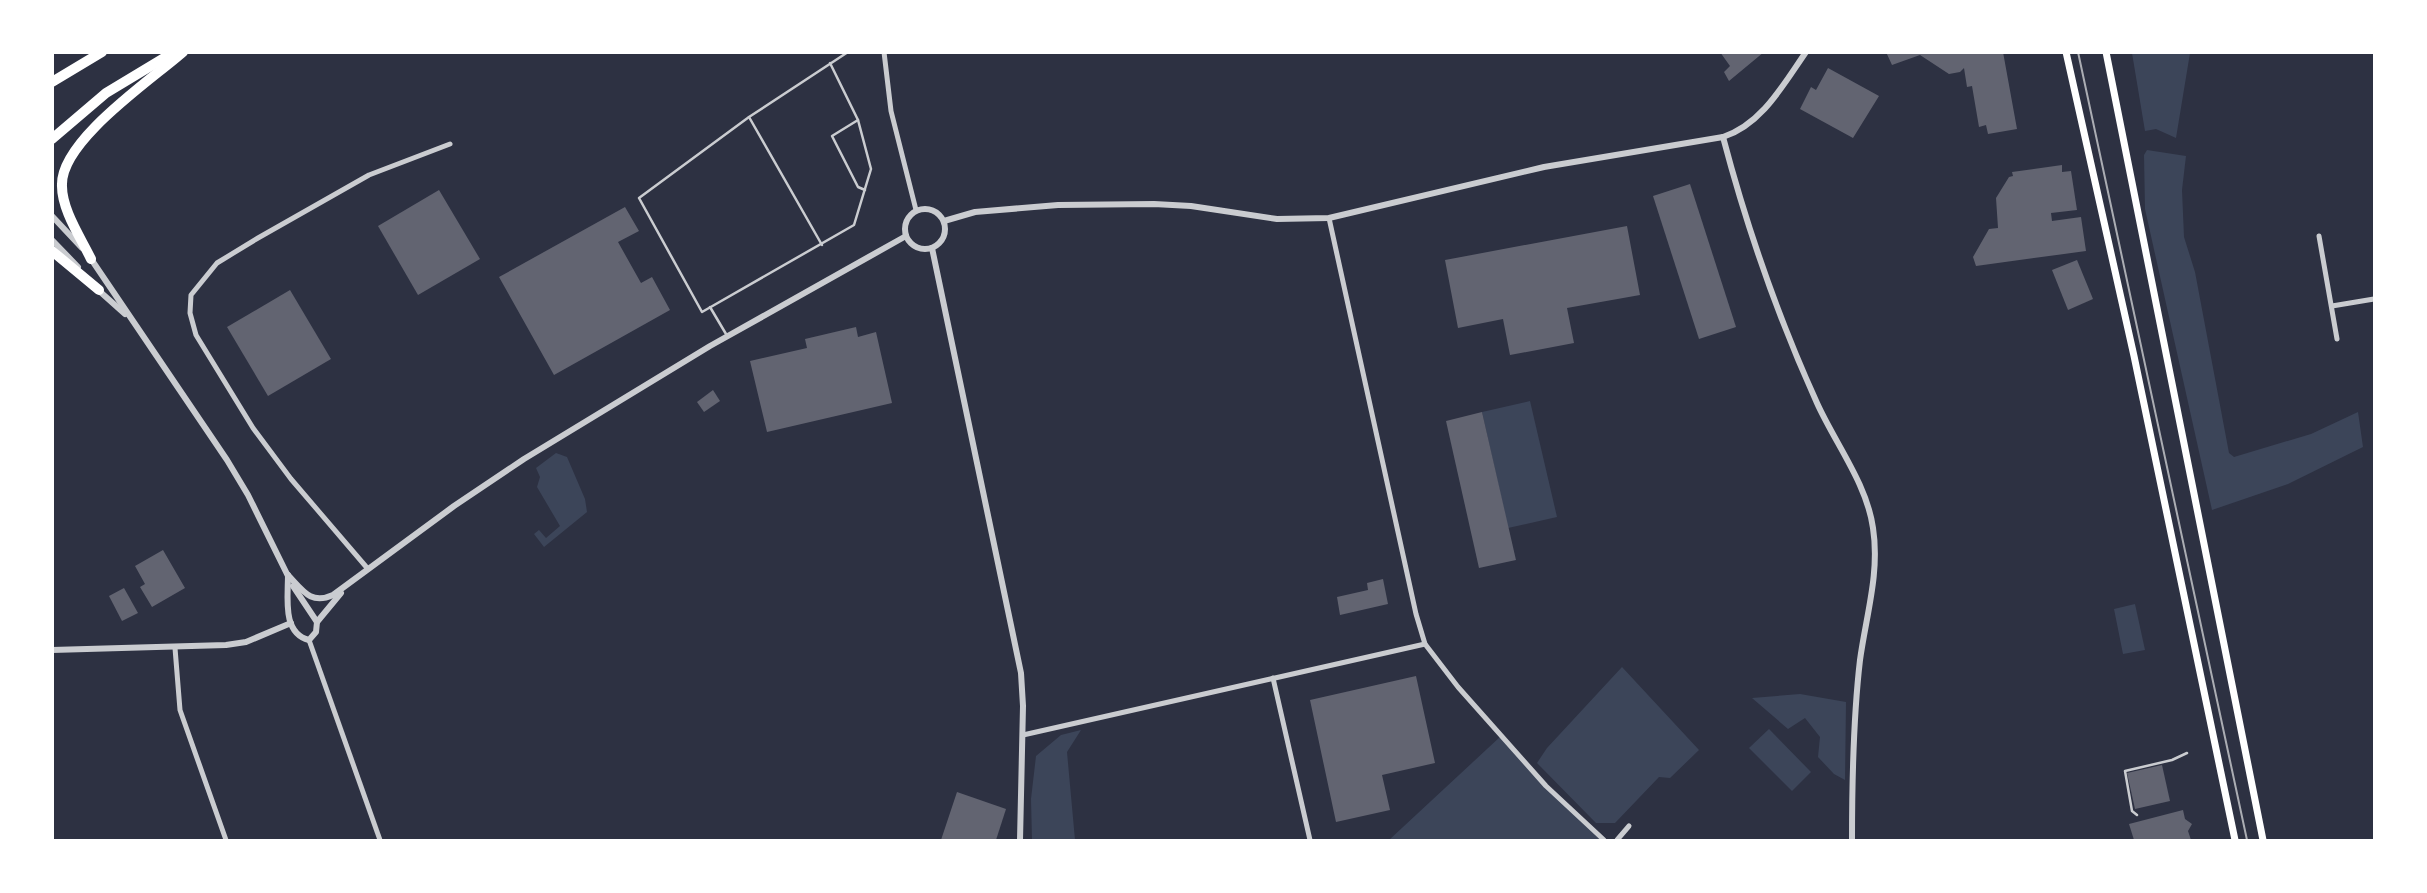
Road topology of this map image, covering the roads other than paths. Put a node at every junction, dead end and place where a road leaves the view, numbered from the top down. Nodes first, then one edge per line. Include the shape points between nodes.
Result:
1 (102, 52) edge
2 (174, 52) edge
3 (183, 52) edge
4 (848, 52) edge
5 (884, 52) edge
6 (1806, 52) edge
7 (2066, 52) edge
8 (2106, 52) edge
9 (830, 64) junction
10 (52, 82) edge
11 (748, 117) junction
12 (858, 120) junction
13 (1723, 137) junction
14 (52, 139) edge
15 (450, 144) dead end
16 (866, 190) junction
17 (916, 210) junction
18 (52, 216) edge
19 (1329, 218) junction
20 (944, 221) junction
21 (906, 236) junction
22 (2319, 236) dead end
23 (52, 240) edge
24 (822, 245) junction
25 (932, 248) junction
26 (52, 251) edge
27 (91, 259) junction
28 (99, 290) junction
29 (2375, 299) edge
30 (2332, 306) junction
31 (710, 307) junction
32 (132, 320) junction
33 (728, 337) junction
34 (2337, 339) dead end
35 (368, 569) junction
36 (288, 575) junction
37 (344, 589) junction
38 (317, 622) junction
39 (291, 623) junction
40 (309, 640) junction
41 (1425, 644) junction
42 (175, 648) junction
43 (52, 650) edge
44 (1273, 678) junction
45 (1023, 735) junction
46 (2187, 753) dead end
47 (2137, 815) dead end
48 (1629, 826) dead end
49 (226, 841) edge
50 (380, 841) edge
51 (1020, 841) edge
52 (1310, 841) edge
53 (1604, 841) edge
54 (1617, 841) edge
55 (1852, 841) edge
56 (2235, 841) edge
57 (2263, 841) edge

1 - 10 highway
2 - 14 highway via 106,93
3 - 27 highway via 72,153 62,185
4 - 9 lane
5 - 17 street via 891,111
6 - 13 street via 1758,118
7 - 56 main road
8 - 57 main road
9 - 11 lane
9 - 12 lane
11 - 24 lane
11 - 31 lane via 639,198 702,312
12 - 16 lane via 871,169
12 - 16 lane via 832,136 858,187
13 - 19 street via 1544,167
13 - 55 street via 1778,312 1866,501 1873,526 1874,576 1854,711
15 - 35 street via 369,175 258,238 217,263 191,295 196,335 253,428
16 - 24 lane via 851,228
17 - 20 street via 929,209
17 - 21 street via 906,221
18 - 27 street
19 - 20 street via 1277,219 1154,204 1058,205 987,211
19 - 41 street
20 - 25 street via 945,234
21 - 25 street via 915,247
21 - 33 street
22 - 30 street
23 - 28 street
24 - 31 lane
25 - 45 street via 1014,634 1021,673
26 - 28 highway
27 - 32 street
28 - 32 street
29 - 30 street
30 - 34 street
31 - 33 lane
32 - 36 street via 234,472
33 - 35 street via 492,479
35 - 37 street
36 - 37 street via 317,601
36 - 38 street
36 - 39 street
37 - 38 street
38 - 40 street
39 - 40 street via 297,636
39 - 42 street via 246,642
40 - 50 street
41 - 44 street
41 - 53 street via 1495,730
42 - 43 street
42 - 49 street via 180,710
44 - 45 street
44 - 52 street
45 - 51 street
46 - 47 lane via 2125,771 2132,811
48 - 54 street

